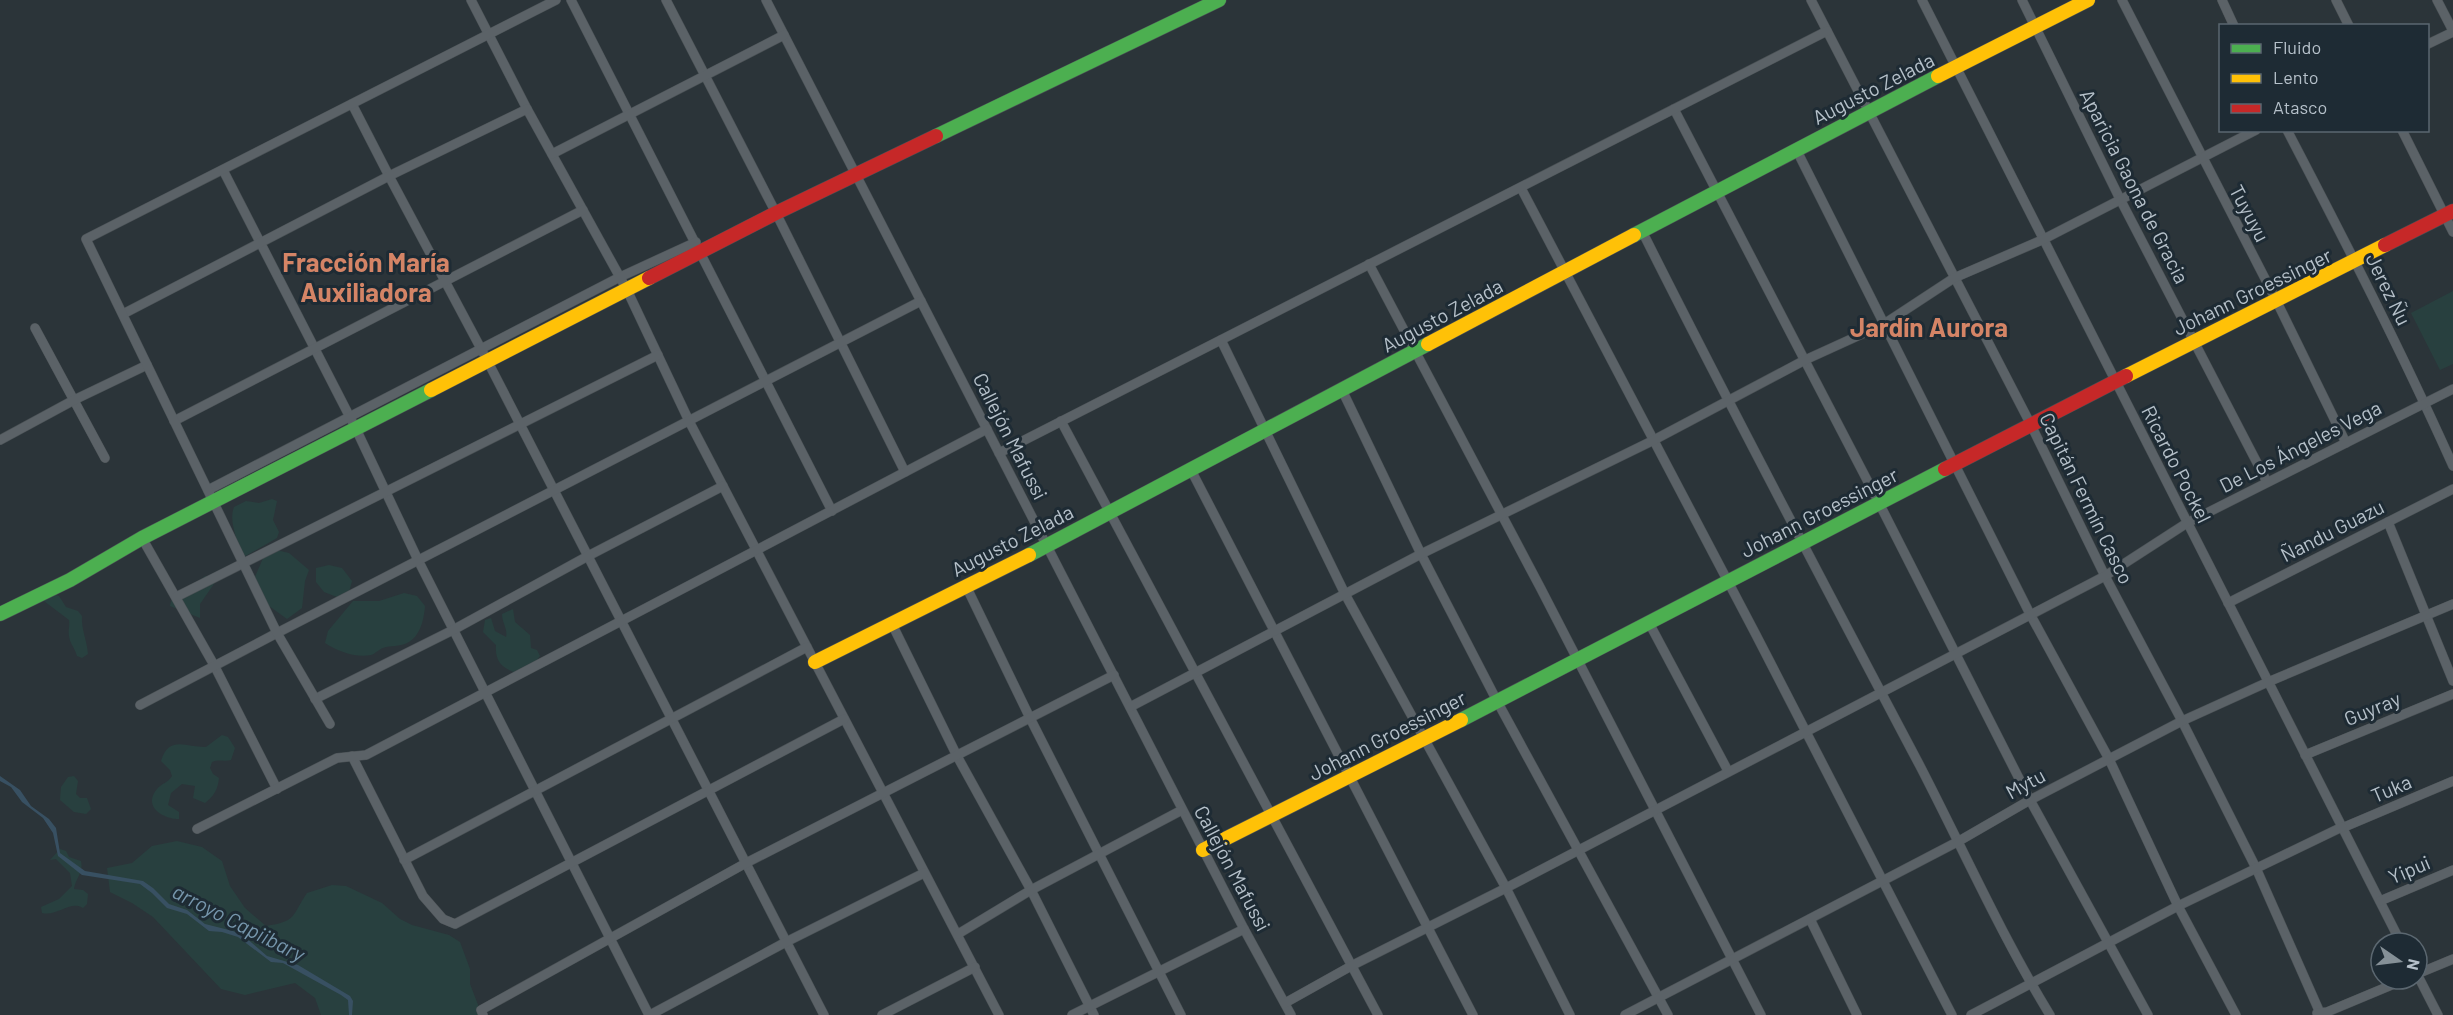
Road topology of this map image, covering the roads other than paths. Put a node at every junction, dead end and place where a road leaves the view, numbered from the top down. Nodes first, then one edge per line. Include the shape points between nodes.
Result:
1 (471, 0) edge
2 (556, 0) edge
3 (571, 0) edge
4 (666, 0) edge
5 (766, 0) edge
6 (1219, 0) edge
7 (1811, 0) edge
8 (1922, 0) edge
9 (2022, 0) edge
10 (2088, 0) edge
11 (2122, 0) edge
12 (2222, 0) edge
13 (2336, 0) edge
14 (2437, 0) edge
15 (2233, 24) edge
16 (2348, 24) edge
17 (2035, 27) junction
18 (1827, 30) junction
19 (2453, 31) edge
20 (489, 34) junction
21 (784, 35) junction
22 (2429, 43) edge
23 (1956, 67) junction
24 (705, 76) junction
25 (352, 104) junction
26 (526, 109) junction
27 (1674, 109) junction
28 (1869, 111) junction
29 (629, 115) junction
30 (2252, 132) edge
31 (2288, 132) edge
32 (2403, 132) edge
33 (1796, 149) junction
34 (552, 154) junction
35 (2201, 158) junction
36 (223, 170) junction
37 (389, 177) junction
38 (856, 177) junction
39 (1521, 188) junction
40 (1717, 191) junction
41 (2120, 199) junction
42 (584, 210) junction
43 (776, 213) junction
44 (2449, 213) edge
45 (1642, 231) junction
46 (2453, 232) edge
47 (2042, 240) junction
48 (260, 243) junction
49 (699, 248) junction
50 (2355, 261) junction
51 (1369, 264) junction
52 (1565, 272) junction
53 (620, 277) junction
54 (1954, 278) junction
55 (445, 282) junction
56 (627, 290) junction
57 (2276, 300) junction
58 (921, 301) junction
59 (123, 314) junction
60 (1884, 324) junction
61 (35, 328) dead end
62 (1221, 340) junction
63 (2194, 341) junction
64 (839, 343) junction
65 (315, 348) junction
66 (1415, 351) junction
67 (484, 355) junction
68 (658, 355) junction
69 (1805, 360) junction
70 (147, 365) junction
71 (766, 381) junction
72 (2114, 382) junction
73 (2453, 389) edge
74 (1342, 390) junction
75 (74, 400) junction
76 (1728, 402) junction
77 (2425, 403) junction
78 (174, 421) junction
79 (689, 421) junction
80 (1060, 421) junction
81 (353, 423) junction
82 (521, 425) junction
83 (2031, 425) junction
84 (987, 429) junction
85 (1265, 431) junction
86 (0, 440) edge
87 (1652, 441) junction
88 (2346, 443) junction
89 (999, 453) junction
90 (105, 458) dead end
91 (1955, 464) junction
92 (2453, 465) edge
93 (1191, 470) junction
94 (905, 472) junction
95 (2267, 482) junction
96 (723, 486) junction
97 (2453, 489) edge
98 (554, 490) junction
99 (386, 491) junction
100 (211, 496) junction
101 (1880, 503) junction
102 (832, 511) junction
103 (1108, 513) junction
104 (1501, 516) junction
105 (2388, 522) junction
106 (2187, 523) junction
107 (142, 538) junction
108 (1801, 543) junction
109 (1047, 546) junction
110 (757, 550) junction
111 (1420, 554) junction
112 (588, 556) junction
113 (418, 560) junction
114 (243, 563) junction
115 (2105, 576) junction
116 (1726, 581) junction
117 (966, 586) junction
118 (1345, 594) junction
119 (176, 597) junction
120 (2228, 603) junction
121 (2453, 604) edge
122 (0, 614) edge
123 (2031, 614) junction
124 (2426, 615) junction
125 (621, 621) junction
126 (1648, 621) junction
127 (892, 624) junction
128 (453, 630) junction
129 (1275, 631) junction
130 (277, 633) junction
131 (807, 647) junction
132 (1957, 653) junction
133 (1576, 658) junction
134 (815, 662) junction
135 (214, 665) junction
136 (1196, 672) junction
137 (1113, 675) junction
138 (2453, 681) edge
139 (2268, 682) junction
140 (485, 692) junction
141 (1881, 693) junction
142 (2453, 694) edge
143 (315, 699) junction
144 (1497, 701) junction
145 (141, 705) dead end
146 (1130, 707) junction
147 (671, 718) junction
148 (1030, 718) junction
149 (844, 719) junction
150 (2182, 722) junction
151 (330, 724) dead end
152 (1806, 732) junction
153 (1424, 740) junction
154 (2305, 755) junction
155 (352, 756) junction
156 (957, 756) junction
157 (2109, 759) junction
158 (1728, 771) junction
159 (1350, 776) junction
160 (2453, 781) edge
161 (277, 789) junction
162 (536, 790) junction
163 (708, 790) junction
164 (883, 794) junction
165 (2030, 800) junction
166 (1182, 810) junction
167 (1654, 810) junction
168 (1273, 816) junction
169 (2342, 827) junction
170 (197, 829) dead end
171 (1959, 841) junction
172 (1578, 849) junction
173 (1203, 850) junction
174 (1101, 855) junction
175 (404, 860) junction
176 (572, 861) junction
177 (746, 863) junction
178 (2256, 868) junction
179 (2453, 870) edge
180 (924, 873) junction
181 (1882, 880) junction
182 (1506, 888) junction
183 (1031, 890) junction
184 (2380, 901) junction
185 (2178, 906) junction
186 (1810, 919) junction
187 (1428, 928) junction
188 (1244, 929) junction
189 (2395, 931) edge
190 (958, 934) junction
191 (610, 937) junction
192 (786, 942) junction
193 (2109, 943) junction
194 (1734, 959) junction
195 (2453, 960) edge
196 (1353, 965) junction
197 (975, 967) junction
198 (2429, 969) edge
199 (1158, 972) junction
200 (2030, 982) junction
201 (2377, 991) edge
202 (2426, 991) edge
203 (1659, 997) junction
204 (1285, 1003) junction
205 (1092, 1010) edge
206 (2318, 1014) edge
207 (483, 1015) edge
208 (649, 1015) edge
209 (824, 1015) edge
210 (882, 1015) edge
211 (999, 1015) edge
212 (1072, 1015) edge
213 (1181, 1015) edge
214 (1291, 1015) edge
215 (1378, 1015) edge
216 (1473, 1015) edge
217 (1570, 1015) edge
218 (1625, 1015) edge
219 (1668, 1015) edge
220 (1761, 1015) edge
221 (1857, 1015) edge
222 (1952, 1015) edge
223 (1971, 1015) edge
224 (2050, 1015) edge
225 (2148, 1015) edge
226 (2236, 1015) edge
227 (2438, 1015) edge

1 - 20 street
2 - 20 street
3 - 29 street
4 - 24 street
5 - 21 street, Callejón Mafussi
6 - 38 street
7 - 18 street, Capitán Fermín Casco
8 - 23 street, Ricardo Pockel
9 - 17 street, Aparicia Gaona de Gracia
10 - 17 street, Augusto Zelada
11 - 35 street, Tuyuyu
12 - 15 street
13 - 16 street
14 - 19 street
17 - 23 street, Augusto Zelada
17 - 41 street, Aparicia Gaona de Gracia
18 - 27 street
18 - 28 street, Capitán Fermín Casco
19 - 22 street
20 - 25 street
20 - 26 street
21 - 24 street
21 - 38 street, Callejón Mafussi
23 - 28 street, Augusto Zelada
23 - 47 street, Ricardo Pockel
24 - 29 street
24 - 43 street
25 - 36 street
25 - 37 street
26 - 34 street
26 - 37 street
27 - 39 street
27 - 40 street
28 - 33 street, Augusto Zelada
28 - 54 street, Capitán Fermín Casco
29 - 34 street
29 - 49 street
30 - 35 street
31 - 50 street, Jerez Ñu
32 - 44 street
33 - 40 street, Augusto Zelada
33 - 60 street
34 - 42 street
35 - 41 street
35 - 57 street, Tuyuyu
36 - 48 street
36 - 59 street via 86,239
37 - 48 street
37 - 55 street
38 - 43 street
38 - 58 street, Callejón Mafussi
39 - 51 street
39 - 52 street
40 - 45 street, Augusto Zelada
40 - 69 street
41 - 47 street
41 - 63 street, Aparicia Gaona de Gracia
42 - 53 street
42 - 55 street
43 - 49 street
43 - 64 street
44 - 46 street
44 - 50 street, Johann Groessinger
45 - 52 street, Augusto Zelada
45 - 76 street
47 - 54 street
47 - 72 street, Ricardo Pockel
48 - 59 street
48 - 65 street
49 - 53 street
49 - 56 street
49 - 71 street
50 - 57 street, Johann Groessinger
50 - 77 street, Jerez Ñu
51 - 62 street
51 - 66 street
52 - 66 street, Augusto Zelada
52 - 87 street
53 - 56 street
53 - 67 street
54 - 60 street
54 - 83 street, Capitán Fermín Casco
55 - 65 street
55 - 67 street
56 - 67 street
56 - 68 street
57 - 63 street, Johann Groessinger
57 - 88 street, Tuyuyu
58 - 64 street
58 - 84 street, Callejón Mafussi
59 - 70 street
60 - 69 street
60 - 91 street
61 - 75 street
62 - 80 street
62 - 85 street
63 - 72 street, Johann Groessinger
63 - 95 street, Aparicia Gaona de Gracia
64 - 71 street
64 - 94 street
65 - 78 street
65 - 81 street
66 - 74 street, Augusto Zelada
66 - 104 street
67 - 81 street
67 - 82 street
68 - 79 street
68 - 82 street
69 - 76 street
69 - 101 street
70 - 75 street
70 - 78 street
71 - 79 street
71 - 102 street
72 - 83 street, Johann Groessinger
72 - 106 street, Ricardo Pockel
73 - 77 street, De Los Ángeles Vega
74 - 85 street, Augusto Zelada
74 - 111 street
75 - 86 street
75 - 90 street
76 - 87 street
76 - 108 street
77 - 88 street, De Los Ángeles Vega
77 - 92 street, Jerez Ñu
78 - 100 street
79 - 96 street
79 - 98 street
80 - 89 street
80 - 103 street
81 - 99 street
81 - 100 street
82 - 98 street
82 - 99 street
83 - 91 street, Johann Groessinger
83 - 115 street, Capitán Fermín Casco
84 - 89 street, Callejón Mafussi
84 - 94 street
85 - 93 street, Augusto Zelada
85 - 118 street
87 - 104 street
87 - 116 street
88 - 95 street, De Los Ángeles Vega
89 - 109 street, Callejón Mafussi
91 - 101 street, Johann Groessinger
91 - 123 street
93 - 103 street, Augusto Zelada
93 - 129 street
94 - 102 street
95 - 106 street, De Los Ángeles Vega
96 - 110 street
96 - 112 street
97 - 105 street, Ñandu Guazu
98 - 112 street
98 - 113 street
99 - 113 street
99 - 114 street
100 - 107 street
100 - 114 street
101 - 108 street, Johann Groessinger
101 - 132 street
102 - 110 street
103 - 109 street, Augusto Zelada
103 - 136 street
104 - 111 street
104 - 133 street
105 - 120 street, Ñandu Guazu
105 - 124 street
106 - 115 street, De Los Ángeles Vega
106 - 120 street, Ricardo Pockel
107 - 119 street
107 - 122 street via 70,580
108 - 116 street, Johann Groessinger
108 - 141 street
109 - 117 street, Augusto Zelada
109 - 137 street, Callejón Mafussi
110 - 125 street
110 - 131 street
111 - 118 street
111 - 144 street
112 - 125 street
112 - 128 street
113 - 128 street
113 - 130 street
114 - 119 street
114 - 130 street
115 - 123 street, De Los Ángeles Vega
115 - 150 street, Capitán Fermín Casco
116 - 126 street, Johann Groessinger
116 - 152 street
117 - 127 street, Augusto Zelada
117 - 148 street
118 - 129 street
118 - 153 street
119 - 135 street
120 - 139 street, Ricardo Pockel
121 - 124 street, Mytu
123 - 132 street, De Los Ángeles Vega
123 - 157 street
124 - 138 street
124 - 139 street, Mytu
125 - 140 street
125 - 147 street
126 - 133 street, Johann Groessinger
126 - 158 street
127 - 134 street, Augusto Zelada
127 - 156 street
128 - 140 street
128 - 143 street
129 - 136 street
129 - 159 street
130 - 135 street
130 - 143 street
131 - 134 street
131 - 147 street
132 - 141 street, De Los Ángeles Vega
132 - 165 street
133 - 144 street, Johann Groessinger
133 - 167 street
134 - 149 street
135 - 145 street
135 - 161 street
136 - 146 street
136 - 168 street
137 - 146 street, Callejón Mafussi
137 - 148 street
139 - 150 street, Mytu
139 - 154 street, Ricardo Pockel
140 - 155 street via 366,755
140 - 162 street
141 - 152 street, De Los Ángeles Vega
141 - 171 street
142 - 154 street, Guyray
143 - 151 street
144 - 153 street, Johann Groessinger
144 - 172 street
146 - 166 street, Callejón Mafussi
147 - 162 street
147 - 163 street
148 - 156 street
148 - 174 street
149 - 163 street
149 - 164 street
150 - 157 street, Mytu
150 - 178 street, Capitán Fermín Casco
152 - 158 street, De Los Ángeles Vega
152 - 181 street
153 - 159 street, Johann Groessinger
153 - 182 street
154 - 169 street, Ricardo Pockel
155 - 161 street via 337,758
155 - 175 street
156 - 164 street
156 - 183 street
157 - 165 street, Mytu
157 - 185 street
158 - 167 street, De Los Ángeles Vega
159 - 168 street, Johann Groessinger
159 - 187 street
160 - 169 street, Tuka
161 - 170 street
162 - 175 street
162 - 176 street
163 - 176 street
163 - 177 street
164 - 177 street
164 - 180 street
165 - 171 street, Mytu
165 - 193 street
166 - 173 street, Callejón Mafussi
166 - 174 street
167 - 172 street, De Los Ángeles Vega
167 - 194 street
168 - 173 street, Johann Groessinger
168 - 196 street
169 - 178 street, Tuka
169 - 184 street, Ricardo Pockel
171 - 181 street, Mytu
171 - 200 street
172 - 182 street, De Los Ángeles Vega
172 - 203 street
173 - 188 street, Callejón Mafussi
174 - 183 street
174 - 199 street
175 - 176 street via 423,896 443,919 454,924
176 - 191 street
177 - 191 street
177 - 192 street
178 - 185 street, Tuka
178 - 206 street, Capitán Fermín Casco
179 - 184 street, Yipui
180 - 190 street
180 - 192 street
181 - 186 street, Mytu
181 - 222 street
182 - 187 street, De Los Ángeles Vega
182 - 217 street
183 - 190 street
183 - 205 street
184 - 189 street, Ricardo Pockel
185 - 193 street, Tuka
185 - 226 street
186 - 194 street, Mytu
186 - 221 street
187 - 196 street, De Los Ángeles Vega
187 - 216 street
188 - 199 street
188 - 204 street, Callejón Mafussi
190 - 197 street
191 - 207 street via 481,1010
191 - 208 street
192 - 208 street
192 - 209 street
193 - 200 street, Tuka
193 - 225 street
194 - 203 street, Mytu
194 - 220 street
195 - 198 street
196 - 204 street, De Los Ángeles Vega
196 - 215 street
197 - 210 street
197 - 211 street
199 - 205 street
199 - 213 street
200 - 223 street, Tuka
200 - 224 street
201 - 206 street
202 - 227 street
203 - 218 street, Mytu
203 - 219 street
204 - 214 street, Callejón Mafussi
205 - 212 street

